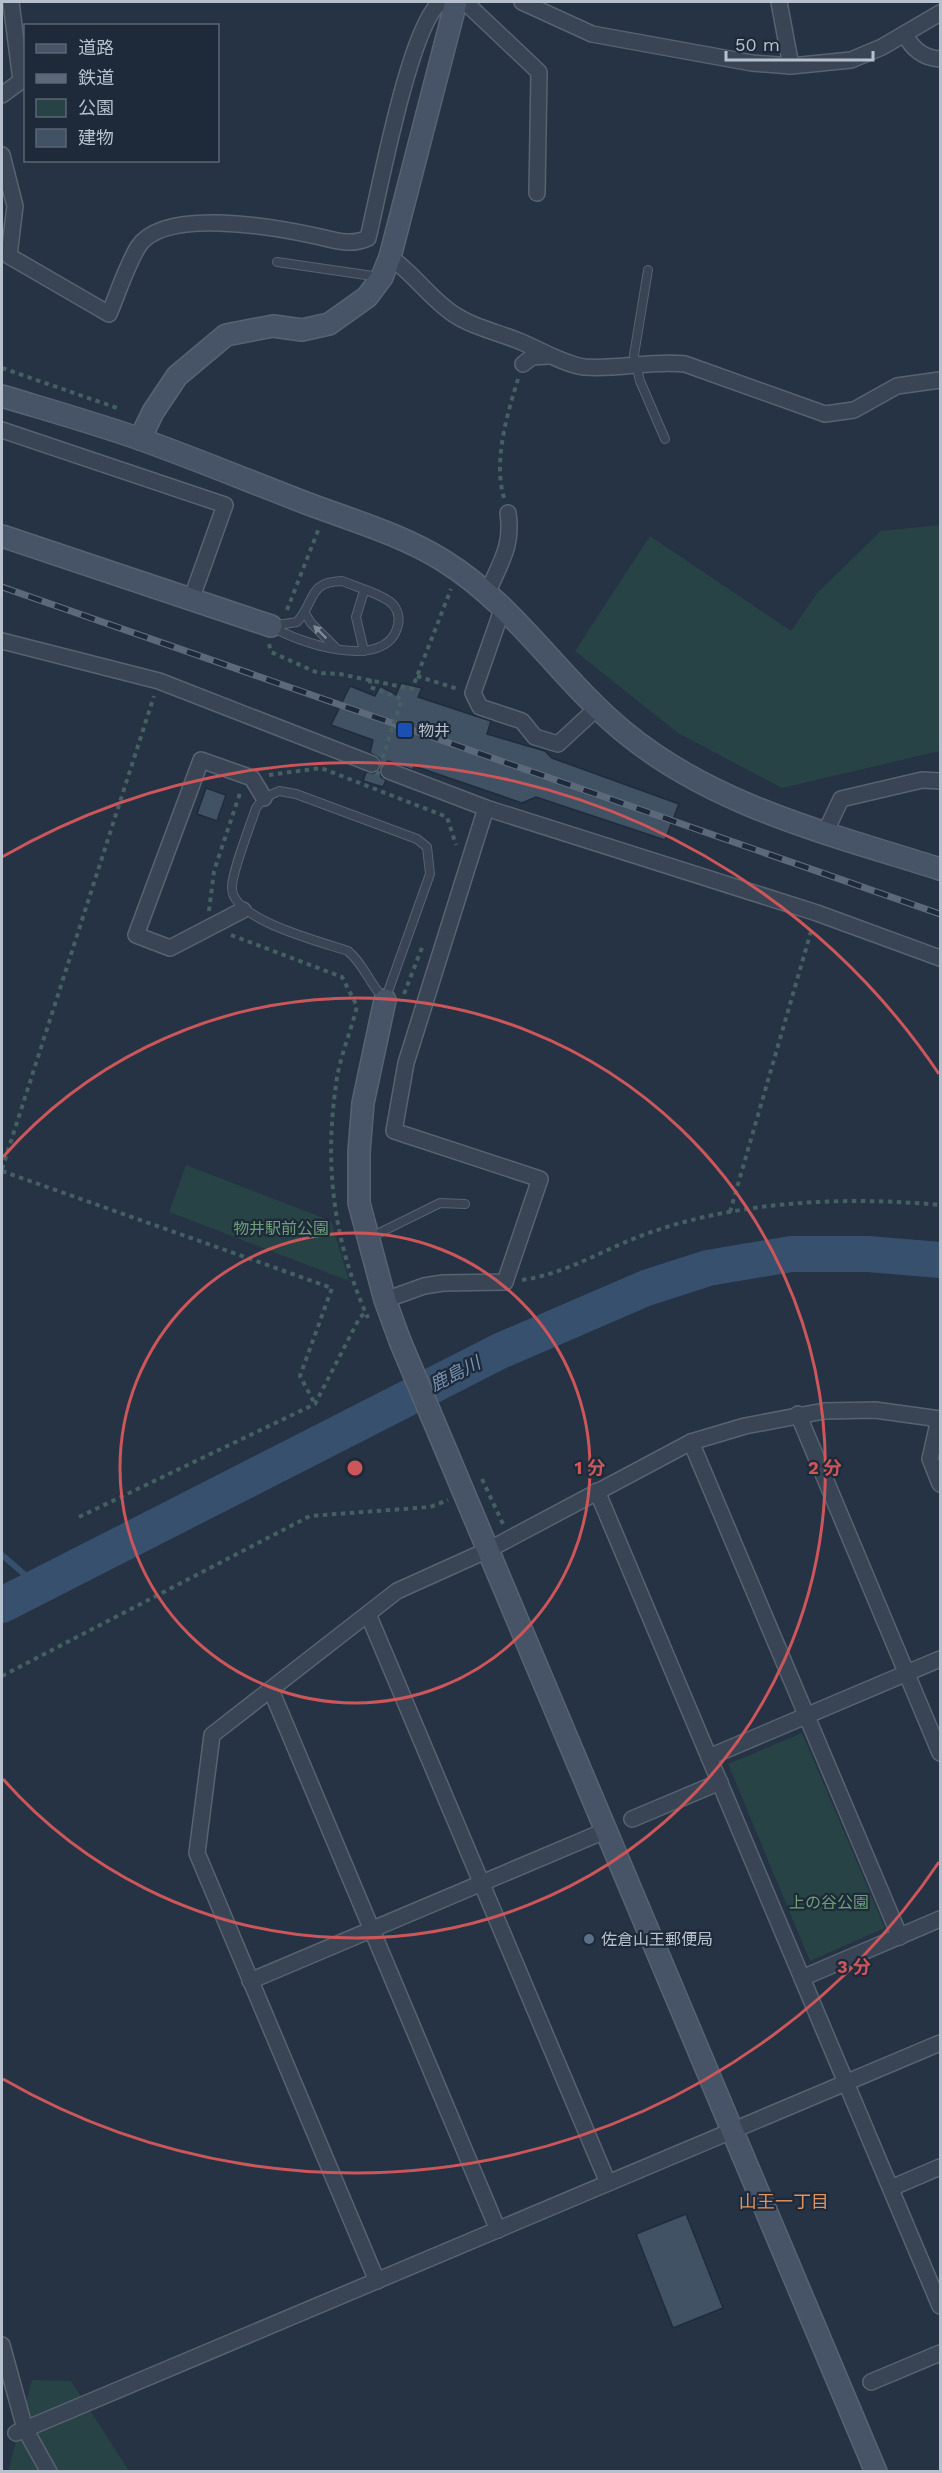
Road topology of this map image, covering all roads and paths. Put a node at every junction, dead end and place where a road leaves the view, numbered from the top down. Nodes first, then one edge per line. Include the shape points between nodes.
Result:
1 (11, 2) edge
2 (441, 2) edge
3 (456, 2) edge
4 (465, 2) edge
5 (522, 2) edge
6 (779, 2) edge
7 (940, 13) edge
8 (904, 34) junction
9 (940, 59) edge
10 (791, 66) junction
11 (2, 95) edge
12 (2, 155) edge
13 (537, 193) dead end
14 (390, 257) junction
15 (278, 262) dead end
16 (648, 270) dead end
17 (382, 277) junction
18 (551, 355) junction
19 (523, 364) joint
20 (636, 366) junction
21 (2, 368) edge
22 (940, 380) edge
23 (2, 396) edge
24 (131, 413) dead end
25 (2, 430) edge
26 (140, 439) junction
27 (665, 439) dead end
28 (508, 513) joint
29 (2, 536) edge
30 (364, 591) junction
31 (191, 600) junction
32 (495, 600) junction
33 (305, 613) junction
34 (271, 626) junction
35 (2, 641) edge
36 (336, 648) junction
37 (364, 651) junction
38 (417, 676) dead end
39 (370, 679) dead end
40 (159, 681) junction
41 (473, 693) junction
42 (597, 708) junction
43 (379, 770) junction
44 (940, 781) edge
45 (240, 793) dead end
46 (264, 798) junction
47 (486, 808) junction
48 (825, 833) junction
49 (940, 869) edge
50 (243, 909) junction
51 (209, 910) dead end
52 (817, 913) junction
53 (225, 933) dead end
54 (940, 958) edge
55 (385, 1000) junction
56 (2, 1170) edge
57 (465, 1204) dead end
58 (940, 1205) edge
59 (730, 1212) junction
60 (369, 1239) junction
61 (505, 1282) junction
62 (385, 1300) junction
63 (366, 1313) junction
64 (370, 1323) dead end
65 (315, 1404) junction
66 (798, 1414) junction
67 (940, 1419) edge
68 (692, 1442) junction
69 (940, 1484) edge
70 (597, 1491) junction
71 (466, 1493) junction
72 (80, 1517) dead end
73 (490, 1549) junction
74 (368, 1614) junction
75 (940, 1659) edge
76 (907, 1674) junction
77 (2, 1676) edge
78 (271, 1690) junction
79 (807, 1716) junction
80 (940, 1753) edge
81 (710, 1757) junction
82 (720, 1782) junction
83 (632, 1819) dead end
84 (607, 1830) junction
85 (481, 1883) junction
86 (940, 1919) edge
87 (372, 1930) junction
88 (900, 1936) junction
89 (802, 1978) junction
90 (250, 1981) junction
91 (940, 2043) edge
92 (847, 2082) junction
93 (733, 2130) junction
94 (940, 2167) edge
95 (608, 2183) junction
96 (891, 2187) junction
97 (498, 2230) junction
98 (377, 2281) junction
99 (940, 2306) edge
100 (2, 2345) edge
101 (940, 2353) edge
102 (871, 2382) dead end
103 (20, 2431) junction
104 (49, 2472) edge
105 (876, 2472) edge

1 - 11 street via 21,81
2 - 12 street via 432,8 413,50 368,238 355,244 269,226 221,222 159,232 139,245 109,315 9,256 15,206
3 - 14 street
4 - 13 street via 539,72
5 - 10 street via 592,34 752,63
6 - 10 street
7 - 8 street
8 - 9 street via 928,58
8 - 10 street via 850,60
14 - 17 street
14 - 18 street via 406,267 451,312 487,331
15 - 17 lane
16 - 20 lane via 634,355
17 - 26 street via 367,297 329,324 302,330 273,326 226,335 177,376
18 - 19 street via 532,357
18 - 20 street via 581,366
19 - 28 path via 500,456 500,486
20 - 22 street via 660,361 685,364 825,414 854,410 897,386
20 - 27 lane
21 - 24 path
23 - 26 street
25 - 31 street via 225,505
26 - 32 street via 386,534 443,560
28 - 32 street via 511,533
29 - 31 street
30 - 33 lane via 342,581 325,582 315,588
30 - 37 lane via 356,617
30 - 37 lane via 389,601 399,620 389,643
31 - 34 street
32 - 41 street
32 - 42 street
33 - 34 lane via 297,622
36 -> 33 lane
34 - 36 lane via 322,647
35 - 40 street
36 - 37 lane
38 - 41 path
39 - 43 path, bridge via 370,687 402,699
40 - 43 street
40 - 56 path
41 - 42 street via 480,707 522,722 535,737 558,744
42 - 48 street via 671,768 749,806
43 - 47 street
44 - 48 street via 922,780 842,799
45 - 51 path via 214,871
46 - 50 lane via 256,808 231,887 235,901
46 - 50 street via 252,778 201,760 136,934 170,948
46 - 55 lane via 279,791 296,794 417,838 427,847 430,874
47 - 52 street
47 - 61 street via 406,1063 394,1131 540,1179
48 - 49 street
50 - 55 lane via 348,951
52 - 54 street
52 - 59 path
53 - 63 path via 342,977 357,1006 336,1083 331,1137 333,1209
55 - 60 street via 363,1103 359,1152 360,1203
56 - 65 path via 332,1288 300,1376
57 - 60 lane via 440,1203
58 - 59 path via 842,1202
59 - 61 path via 647,1233 546,1277
60 - 62 street
61 - 62 street via 443,1283
62 - 63 path
62 - 71 street
63 - 64 path
63 - 65 path via 360,1317
65 - 72 path
66 - 67 street via 875,1410
66 - 68 street
66 - 76 street
67 - 69 street via 930,1459
68 - 70 street
68 - 79 street
70 - 73 street
70 - 81 street
71 - 73 street
71 - 77 path via 430,1507 310,1516
73 - 74 street via 397,1591
73 - 84 street
74 - 78 street
74 - 85 street
75 - 76 street
76 - 79 street
76 - 80 street
78 - 87 street
78 - 90 street via 212,1735 197,1853
79 - 81 street
79 - 88 street
81 - 82 street
82 - 83 street
82 - 89 street
84 - 85 street
84 - 93 street
85 - 87 street
85 - 95 street
86 - 88 street
87 - 90 street
87 - 97 street
88 - 89 street
89 - 92 street
90 - 98 street
91 - 92 street
92 - 93 street
92 - 96 street
93 - 95 street
93 - 105 street
94 - 96 street
95 - 97 street
96 - 99 street
97 - 98 street
98 - 103 street
100 - 103 street
101 - 102 street
103 - 104 street

